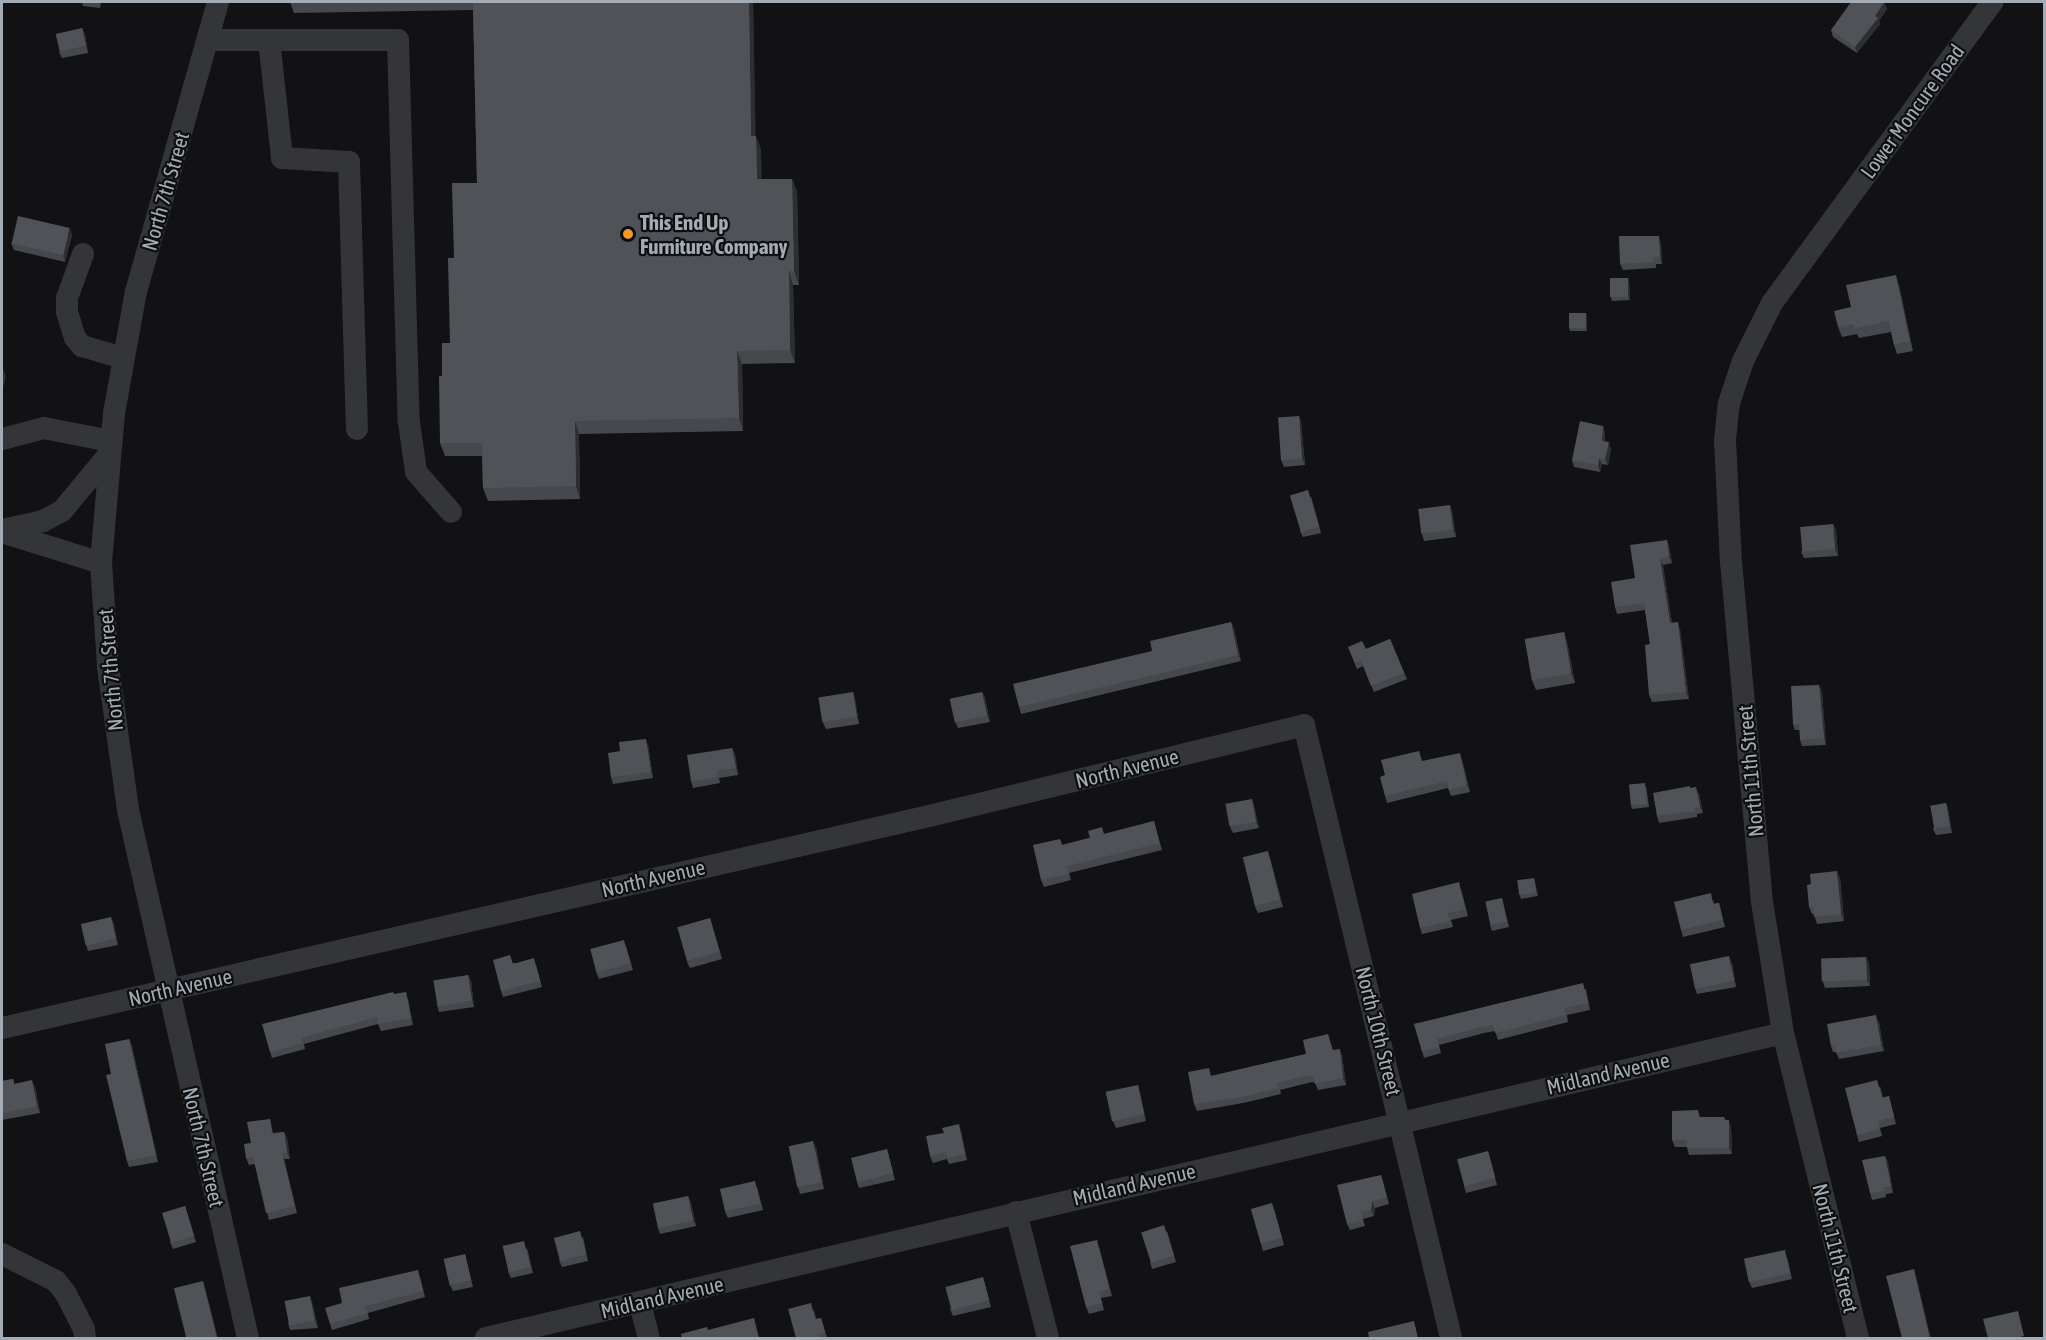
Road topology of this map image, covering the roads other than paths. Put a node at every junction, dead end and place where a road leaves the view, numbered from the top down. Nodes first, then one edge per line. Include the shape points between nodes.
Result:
1 (218, 2) edge
2 (1992, 2) edge
3 (208, 40) junction
4 (269, 40) junction
5 (1832, 221) joint
6 (83, 254) dead end
7 (123, 358) junction
8 (357, 429) dead end
9 (3, 444) edge
10 (110, 447) junction
11 (452, 512) dead end
12 (2, 531) edge
13 (101, 562) junction
14 (1304, 725) joint
15 (167, 990) junction
16 (2, 1028) edge
17 (1783, 1033) junction
18 (1401, 1121) junction
19 (1016, 1212) junction
20 (2, 1254) edge
21 (640, 1303) junction
22 (85, 1338) edge
23 (248, 1338) edge
24 (486, 1338) edge
25 (649, 1338) edge
26 (1048, 1338) edge
27 (1451, 1338) edge
28 (1858, 1338) edge

1 - 3 street, North 7th Street
2 - 5 street, Lower Moncure Road
3 - 4 street
3 - 7 street, North 7th Street via 136,291
4 - 8 street via 282,158 349,162
4 - 11 street via 398,40 409,422 416,472
5 - 17 street, North 11th Street via 1772,303 1743,361 1729,403 1725,440 1731,563 1761,892
6 - 7 street via 68,298 67,312 75,338 82,346
7 - 10 street, North 7th Street
9 - 10 street via 44,428
10 - 12 street via 62,511 43,521
10 - 13 street, North 7th Street
12 - 13 street
13 - 15 street, North 7th Street via 117,744
14 - 15 street, North Avenue
14 - 18 street, North 10th Street
15 - 16 street, North Avenue
15 - 23 street, North 7th Street
17 - 18 street, Midland Avenue
17 - 28 street, North 11th Street
18 - 19 street, Midland Avenue
18 - 27 street, North 10th Street
19 - 21 street, Midland Avenue
19 - 26 street
20 - 22 street via 56,1281 84,1329
21 - 24 street, Midland Avenue
21 - 25 street

